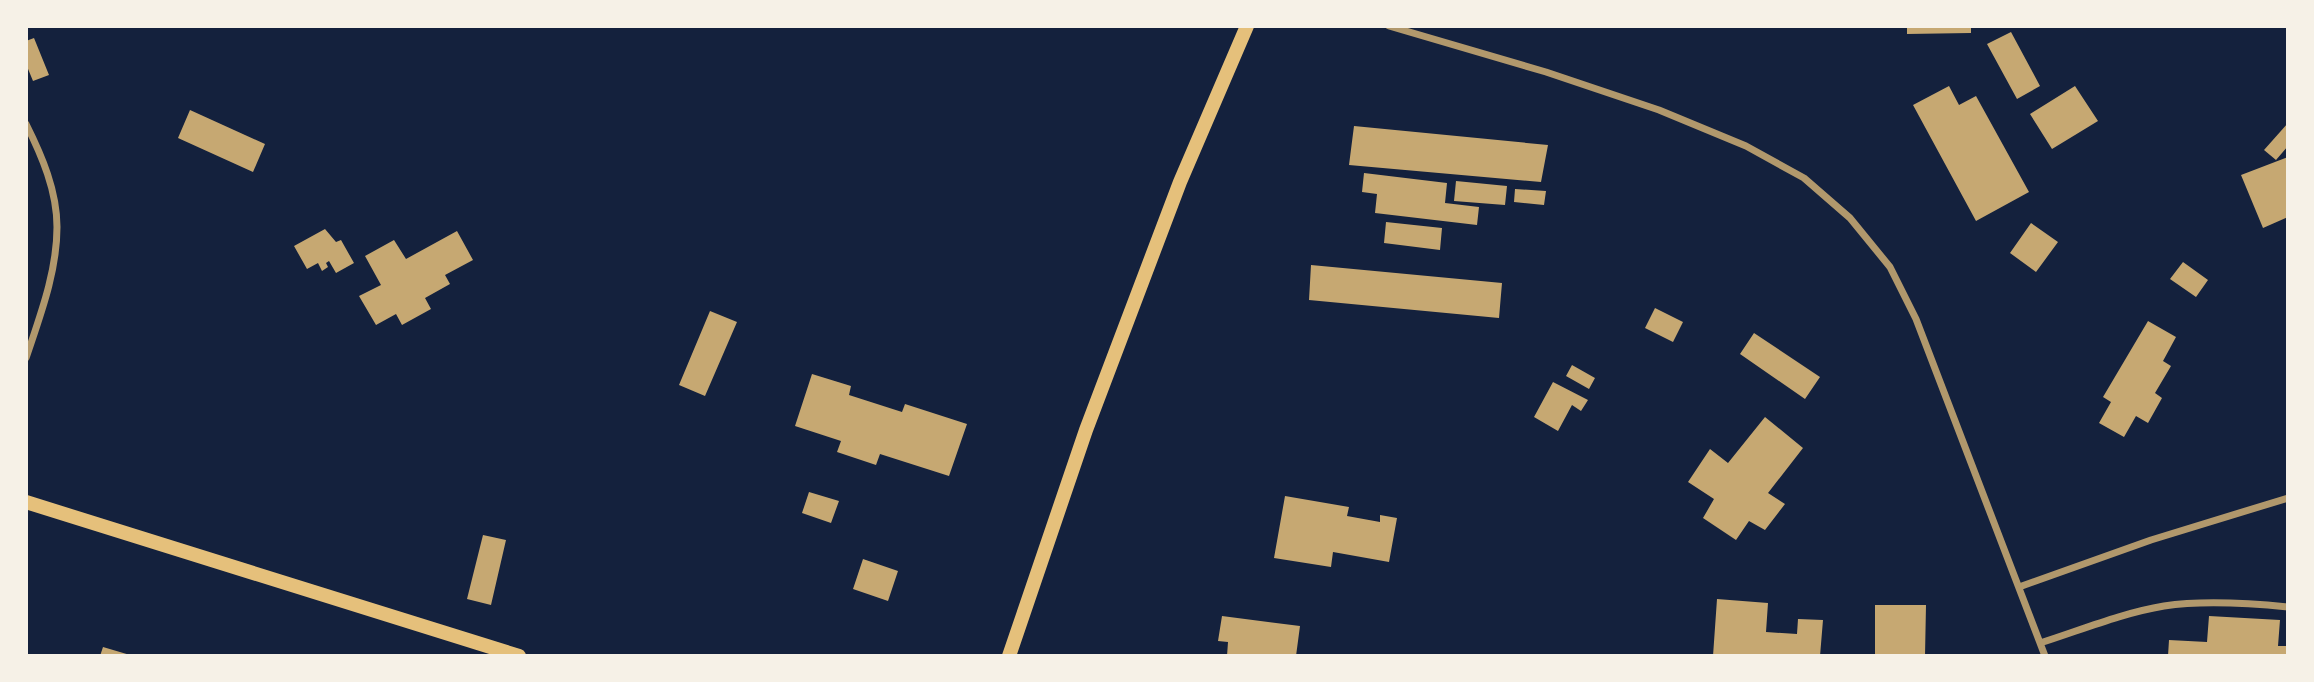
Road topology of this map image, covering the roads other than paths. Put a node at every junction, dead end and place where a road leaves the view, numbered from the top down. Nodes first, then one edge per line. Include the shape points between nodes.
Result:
1 (1247, 26) edge
2 (1389, 26) edge
3 (26, 124) edge
4 (26, 358) edge
5 (2288, 498) edge
6 (26, 502) edge
7 (2019, 587) junction
8 (2288, 598) edge
9 (2274, 605) junction
10 (2288, 607) edge
11 (2040, 643) junction
12 (519, 656) edge
13 (1009, 656) edge
14 (2045, 656) edge

1 - 13 main road via 1180,182 1091,417
2 - 7 street via 1546,72 1659,110 1746,146 1804,178 1850,218 1890,267 1916,319
3 - 4 street via 51,186 57,226 52,269
5 - 7 street
6 - 12 main road
7 - 11 street
8 - 9 street
9 - 10 street
9 - 11 street via 2163,606
11 - 14 street

